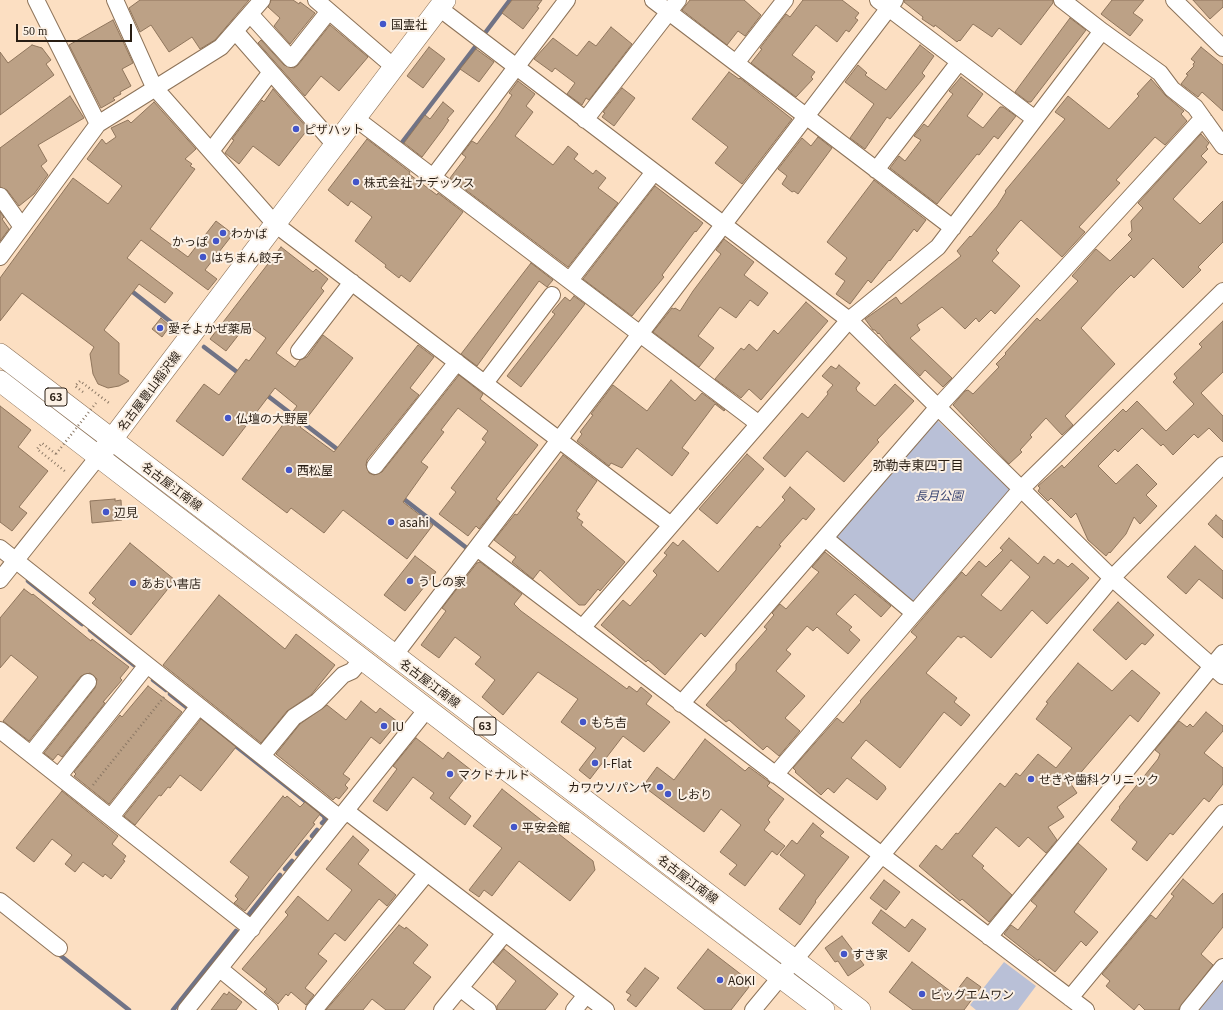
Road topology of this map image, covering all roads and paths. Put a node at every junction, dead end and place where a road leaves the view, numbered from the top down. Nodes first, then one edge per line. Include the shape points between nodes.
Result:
1 (36, 0) edge
2 (262, 0) edge
3 (316, 0) edge
4 (567, 0) edge
5 (653, 0) edge
6 (785, 0) edge
7 (1062, 0) edge
8 (1174, 0) edge
9 (119, 2) edge
10 (887, 3) edge
11 (442, 4) edge
12 (674, 6) edge
13 (329, 11) junction
14 (250, 14) junction
15 (1102, 30) junction
16 (235, 31) junction
17 (1222, 44) edge
18 (959, 62) junction
19 (736, 63) junction
20 (394, 67) junction
21 (516, 67) junction
22 (271, 72) junction
23 (154, 87) junction
24 (806, 116) junction
25 (355, 118) junction
26 (1204, 118) junction
27 (1035, 119) junction
28 (586, 120) junction
29 (98, 124) junction
30 (335, 145) junction
31 (1223, 146) edge
32 (211, 151) junction
33 (876, 170) junction
34 (654, 172) junction
35 (433, 177) junction
36 (0, 196) edge
37 (275, 224) junction
38 (724, 225) junction
39 (22, 227) junction
40 (953, 228) junction
41 (0, 257) edge
42 (570, 280) junction
43 (352, 282) junction
44 (1223, 291) edge
45 (552, 295) dead end
46 (849, 320) junction
47 (640, 334) junction
48 (299, 351) dead end
49 (0, 354) edge
50 (457, 362) junction
51 (0, 381) edge
52 (485, 383) junction
53 (86, 395) dead end
54 (91, 399) dead end
55 (109, 403) dead end
56 (938, 407) junction
57 (759, 424) junction
58 (111, 440) junction
59 (559, 440) junction
60 (98, 457) junction
61 (1223, 465) edge
62 (375, 466) dead end
63 (66, 472) dead end
64 (1021, 489) junction
65 (671, 525) junction
66 (825, 538) junction
67 (0, 548) edge
68 (477, 548) junction
69 (16, 560) junction
70 (1112, 578) junction
71 (0, 580) edge
72 (914, 613) junction
73 (582, 628) junction
74 (1223, 653) edge
75 (394, 656) junction
76 (362, 659) junction
77 (147, 665) junction
78 (1218, 671) edge
79 (88, 682) dead end
80 (173, 685) junction
81 (682, 704) junction
82 (199, 706) junction
83 (427, 709) junction
84 (0, 730) edge
85 (31, 754) junction
86 (262, 756) junction
87 (775, 775) junction
88 (59, 776) junction
89 (84, 796) junction
90 (1223, 813) edge
91 (343, 815) junction
92 (111, 817) junction
93 (881, 855) junction
94 (427, 873) junction
95 (0, 901) edge
96 (252, 929) junction
97 (505, 933) junction
98 (989, 937) junction
99 (59, 948) dead end
100 (795, 959) junction
101 (1223, 967) edge
102 (220, 969) junction
103 (780, 976) junction
104 (460, 988) junction
105 (586, 995) junction
106 (1070, 998) junction
107 (186, 1010) edge
108 (270, 1010) edge
109 (314, 1010) edge
110 (442, 1010) edge
111 (488, 1010) edge
112 (574, 1010) edge
113 (606, 1010) edge
114 (753, 1010) edge
115 (824, 1010) edge
116 (860, 1010) edge
117 (1086, 1010) edge
118 (1188, 1010) edge

1 - 29 street
2 - 14 street
3 - 13 street
4 - 21 street
5 - 12 street
6 - 19 street
7 - 15 street
8 - 17 street
9 - 23 street
10 - 18 street
10 - 24 street
11 - 20 main road, 名古屋豊山稲沢線
11 - 21 street
12 - 19 street
12 - 28 street
13 - 14 street via 291,59
13 - 20 street
14 - 16 street
15 - 26 street via 1160,73 1172,89 1195,107
15 - 27 street
16 - 22 street
16 - 23 street via 221,47
18 - 27 street
18 - 33 street
19 - 24 street
20 - 25 main road, 名古屋豊山稲沢線
21 - 28 street
21 - 35 street
22 - 30 street
22 - 32 street
23 - 29 street
23 - 32 street
24 - 33 street
24 - 38 street
25 - 30 main road, 名古屋豊山稲沢線
25 - 35 street
26 - 31 street
26 - 56 street
27 - 40 street
28 - 34 street
29 - 39 street
30 - 37 main road, 名古屋豊山稲沢線
32 - 37 street
33 - 40 street
34 - 38 street
34 - 42 street
35 - 42 street
36 - 39 street
37 - 43 street
37 - 58 main road, 名古屋豊山稲沢線
38 - 46 street
38 - 47 street
39 - 41 street
40 - 46 street via 938,247
42 - 47 street
43 - 48 street
43 - 50 street
44 - 64 street
45 - 52 street
46 - 56 street
46 - 57 street
47 - 57 street
47 - 59 street
49 - 58 main road, 名古屋江南線 / 63
50 - 52 street
50 - 62 street
51 - 60 main road, 名古屋江南線 / 63
52 - 59 street
53 - 55 path via 75,386 80,381
54 - 63 path, bridge via 96,403 56,454 42,443 37,449
56 - 64 street
56 - 66 street
57 - 65 street
58 - 60 main road, 名古屋豊山稲沢線
58 - 75 main road, 名古屋江南線 / 63
59 - 65 street
59 - 68 street
60 - 69 street
60 - 76 main road, 名古屋江南線 / 63
61 - 70 street
64 - 70 street
64 - 72 street
65 - 73 street
66 - 72 street
66 - 81 street
67 - 69 street
68 - 73 street
68 - 75 street
69 - 71 street
69 - 77 street
70 - 78 street
70 - 93 street
72 - 87 street
73 - 81 street
74 - 78 street
75 - 100 main road, 名古屋江南線 / 63
76 - 83 main road, 名古屋江南線 / 63
76 - 86 street via 317,702 294,716
77 - 80 street
77 - 88 street
78 - 98 street
79 - 85 street
80 - 82 street
80 - 89 path
81 - 87 street
82 - 86 street
82 - 92 street
83 - 91 street
83 - 103 main road, 名古屋江南線 / 63
84 - 85 street
85 - 88 street
86 - 91 street
87 - 93 street
88 - 89 street
89 - 92 street
90 - 106 street
91 - 94 street
91 - 96 street
92 - 96 street
93 - 98 street
93 - 100 street
94 - 97 street
94 - 109 street
95 - 99 street
96 - 102 street
97 - 104 street
97 - 105 street
98 - 106 street
100 - 103 street
100 - 116 main road, 名古屋江南線 / 63
101 - 118 street
102 - 107 street
102 - 108 street
103 - 114 street
103 - 115 main road, 名古屋江南線 / 63
104 - 110 street
104 - 111 street
105 - 112 street
105 - 113 street
106 - 117 street

